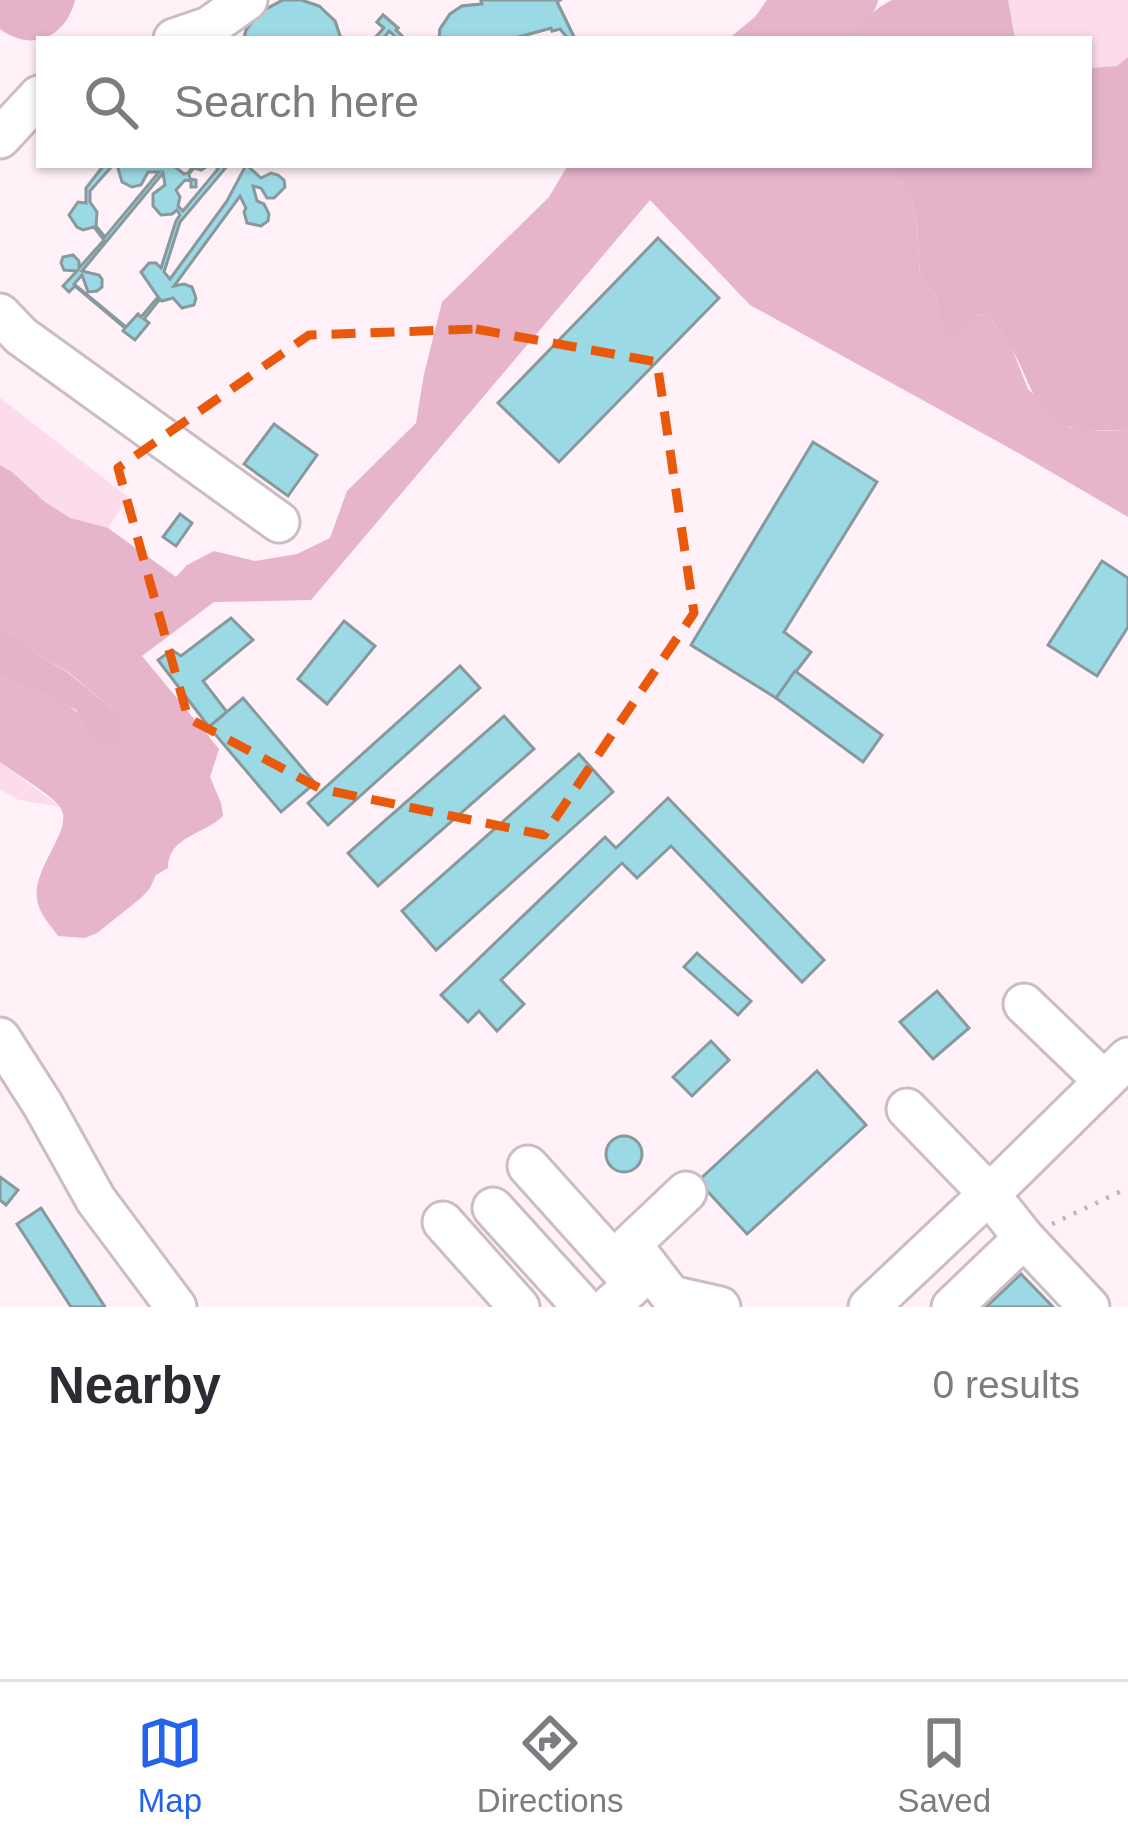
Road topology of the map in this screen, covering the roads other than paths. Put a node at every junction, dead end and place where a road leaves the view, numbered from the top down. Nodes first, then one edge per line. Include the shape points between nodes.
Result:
1 (247, 0) edge
2 (183, 36) edge
3 (36, 99) edge
4 (0, 138) edge
5 (0, 314) edge
6 (279, 522) dead end
7 (1024, 1004) dead end
8 (0, 1038) edge
9 (1119, 1073) edge
10 (907, 1109) dead end
11 (528, 1166) dead end
12 (686, 1192) dead end
13 (989, 1194) junction
14 (493, 1208) dead end
15 (442, 1222) dead end
16 (1024, 1238) junction
17 (176, 1307) edge
18 (519, 1307) edge
19 (583, 1307) edge
20 (609, 1307) edge
21 (720, 1307) edge
22 (869, 1307) edge
23 (952, 1307) edge
24 (1089, 1307) edge

1 - 2 street
3 - 4 street
5 - 6 street
7 - 9 street
8 - 17 street via 96,1201
9 - 13 street
10 - 13 street
11 - 20 street via 634,1284
12 - 21 street via 631,1244 671,1296
13 - 16 street
13 - 22 street
14 - 19 street
15 - 18 street
16 - 23 street
16 - 24 street

